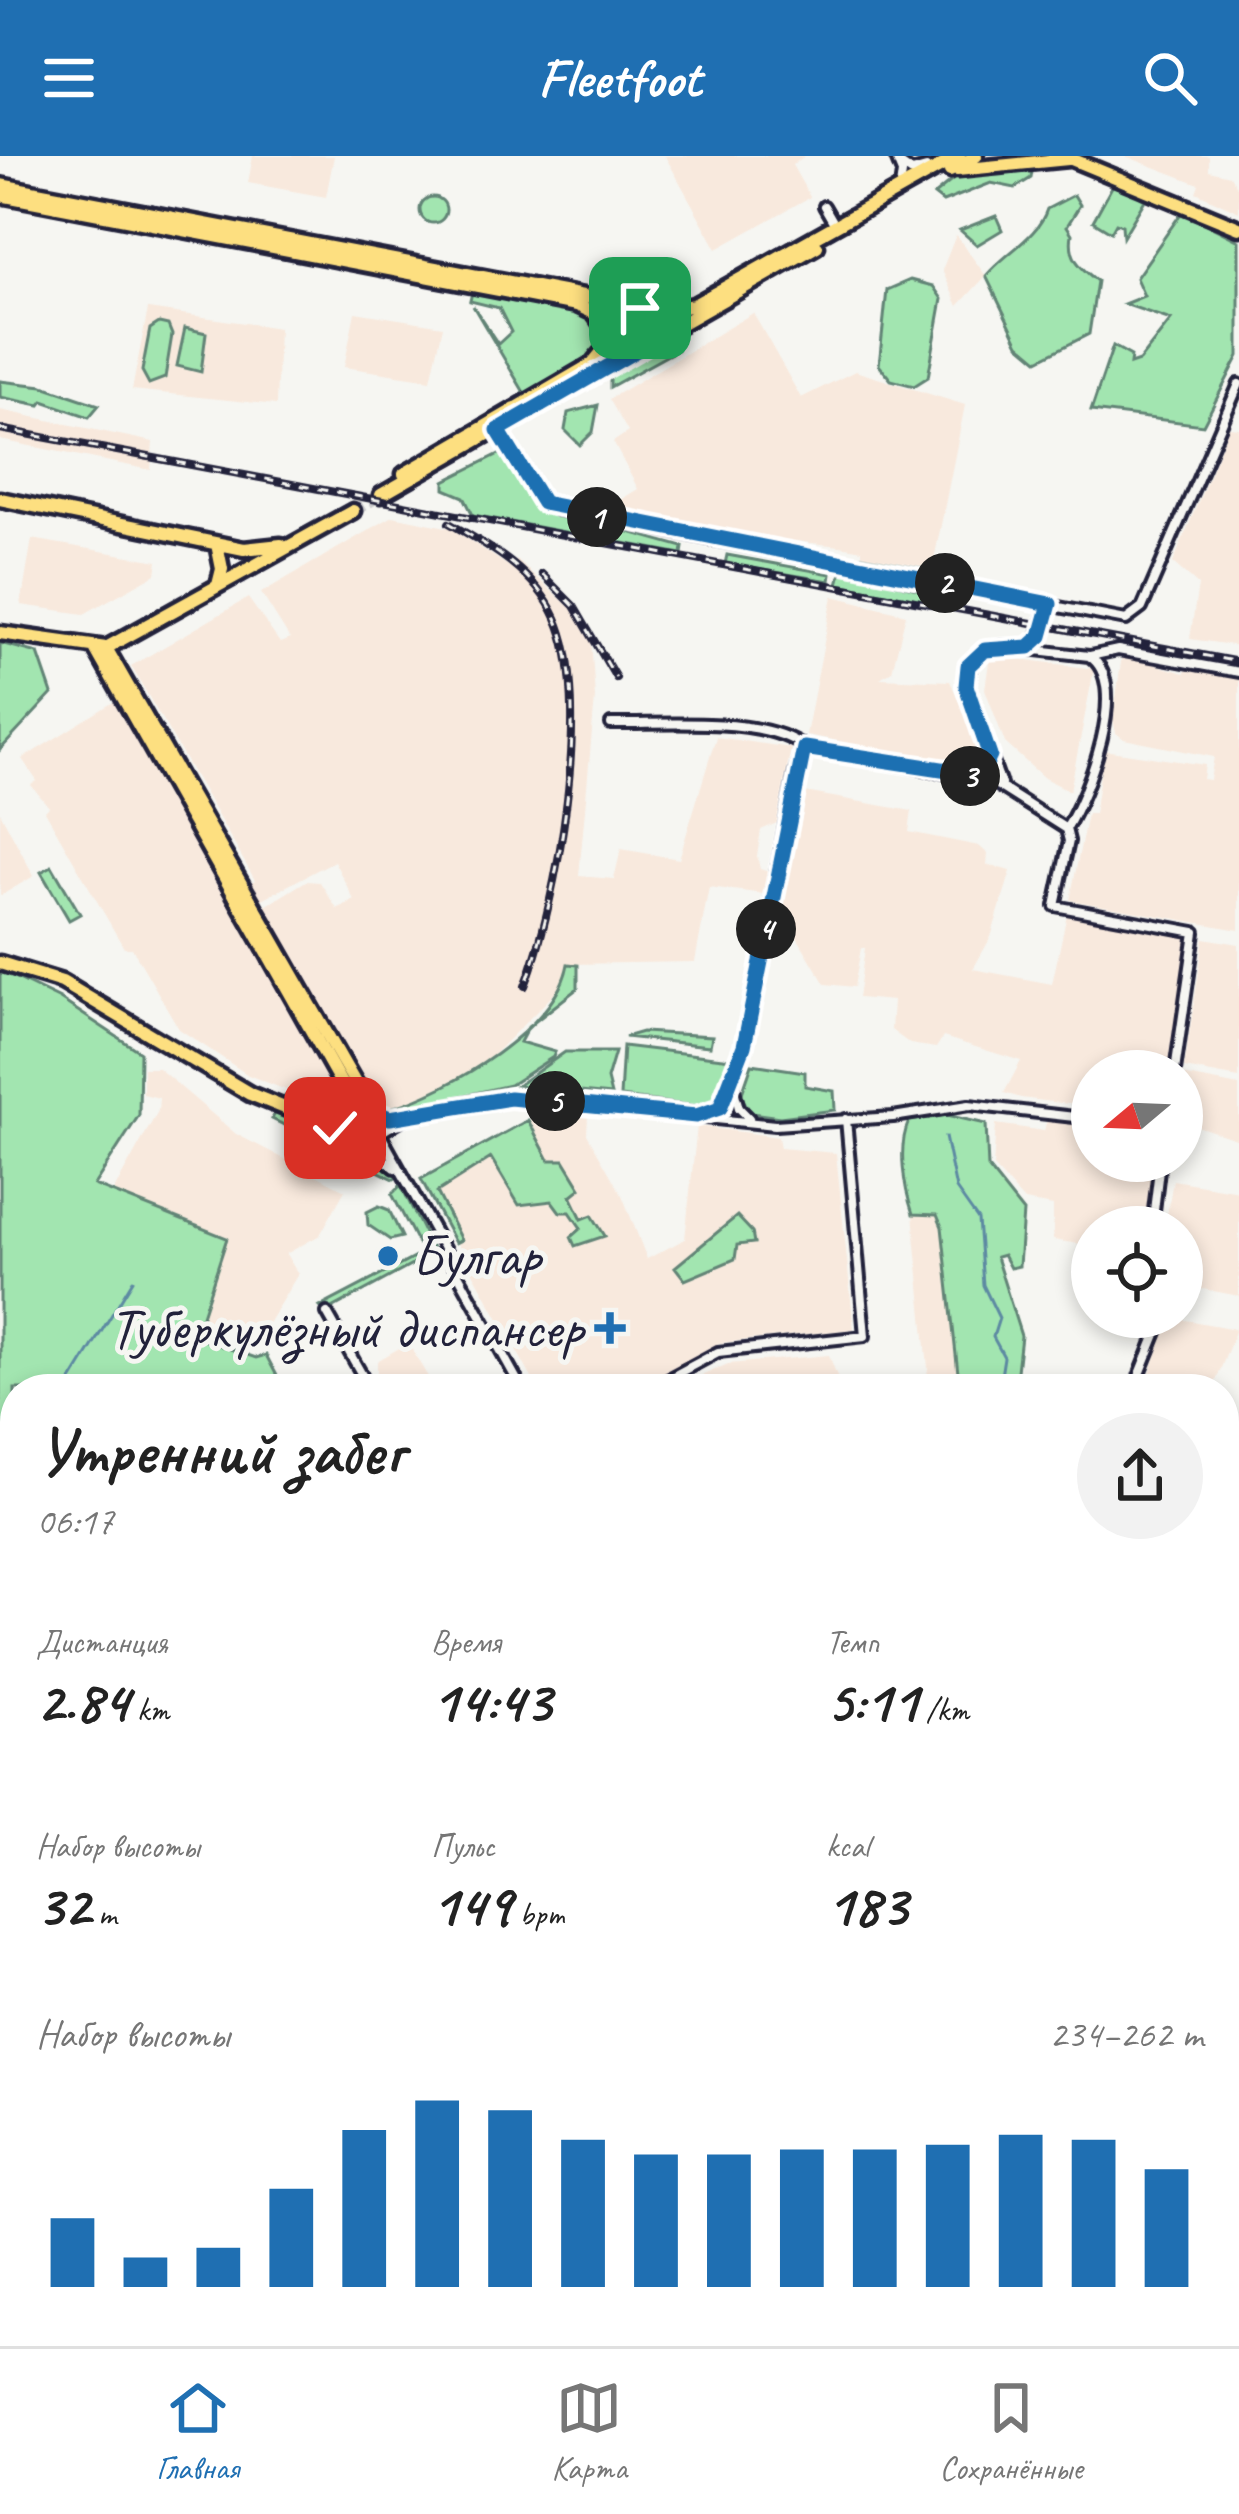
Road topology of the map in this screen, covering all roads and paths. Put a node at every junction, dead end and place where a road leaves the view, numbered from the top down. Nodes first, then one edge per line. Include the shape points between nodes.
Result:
1 (976, 156) edge
2 (1067, 158) edge
3 (897, 160) edge
4 (954, 162) edge
5 (0, 184) edge
6 (899, 190) junction
7 (0, 195) edge
8 (47, 199) junction
9 (824, 206) dead end
10 (835, 226) junction
11 (1234, 228) edge
12 (625, 304) junction
13 (640, 308) junction
14 (605, 332) junction
15 (640, 349) junction
16 (1239, 384) edge
17 (498, 430) junction
18 (0, 499) edge
19 (217, 544) junction
20 (244, 549) junction
21 (245, 572) junction
22 (217, 586) junction
23 (1050, 604) junction
24 (0, 633) edge
25 (1036, 646) junction
26 (101, 649) junction
27 (1089, 656) junction
28 (1239, 672) edge
29 (611, 724) dead end
30 (804, 748) junction
31 (990, 756) junction
32 (973, 776) junction
33 (1002, 786) junction
34 (1066, 830) junction
35 (0, 960) edge
36 (311, 1019) junction
37 (145, 1027) junction
38 (1177, 1050) edge
39 (734, 1084) junction
40 (342, 1110) junction
41 (371, 1110) junction
42 (696, 1116) junction
43 (1071, 1117) edge
44 (404, 1118) junction
45 (846, 1119) junction
46 (755, 1122) junction
47 (377, 1132) junction
48 (336, 1134) junction
49 (356, 1147) junction
50 (404, 1179) junction
51 (327, 1313) dead end
52 (1155, 1338) edge
53 (362, 1374) edge
54 (514, 1374) edge
55 (677, 1374) edge
56 (1140, 1374) edge

1 - 4 main road
2 - 4 main road
2 - 11 main road
3 - 4 street via 917,172
3 - 6 street
4 - 6 main road
4 - 15 main road
5 - 8 main road
6 - 10 main road
7 - 8 main road
8 - 12 main road
8 - 14 main road via 577,305
9 - 10 street
10 - 13 main road via 685,308
12 - 13 main road
12 - 14 main road via 609,314
13 - 15 main road via 652,327
14 - 15 main road via 620,352
14 - 17 main road via 602,354 582,370 379,492
15 - 17 main road
16 - 23 street via 1139,614 1119,620
17 - 23 street via 538,496 558,510
18 - 19 main road
19 - 20 main road
19 - 22 main road
20 - 21 main road
20 - 21 main road via 279,546 351,508
21 - 22 main road
22 - 26 main road
23 - 25 street
24 - 26 main road
25 - 27 street
25 - 31 street via 992,647 968,666 966,686
26 - 36 main road
27 - 28 street via 1118,650
27 - 34 street via 1104,670 1108,705
29 - 30 street via 718,725
30 - 32 street
30 - 39 street
31 - 32 street via 987,771
31 - 33 street
32 - 33 street
33 - 34 street
34 - 38 street via 1055,906 1195,932
35 - 37 main road via 57,975
36 - 40 main road via 342,1085
36 - 41 main road
37 - 40 main road via 279,1103 316,1115
37 - 48 main road via 237,1087
39 - 42 street via 720,1108
39 - 46 street via 739,1108
40 - 41 main road
40 - 48 main road
41 - 44 street
41 - 47 main road
42 - 44 street via 510,1098
42 - 46 street
43 - 45 street via 970,1105
44 - 47 street
45 - 46 street
45 - 55 street via 866,1336 718,1352
47 - 49 main road
47 - 50 street
48 - 49 main road
49 - 50 street via 379,1154
50 - 54 street
51 - 53 street
52 - 56 street

